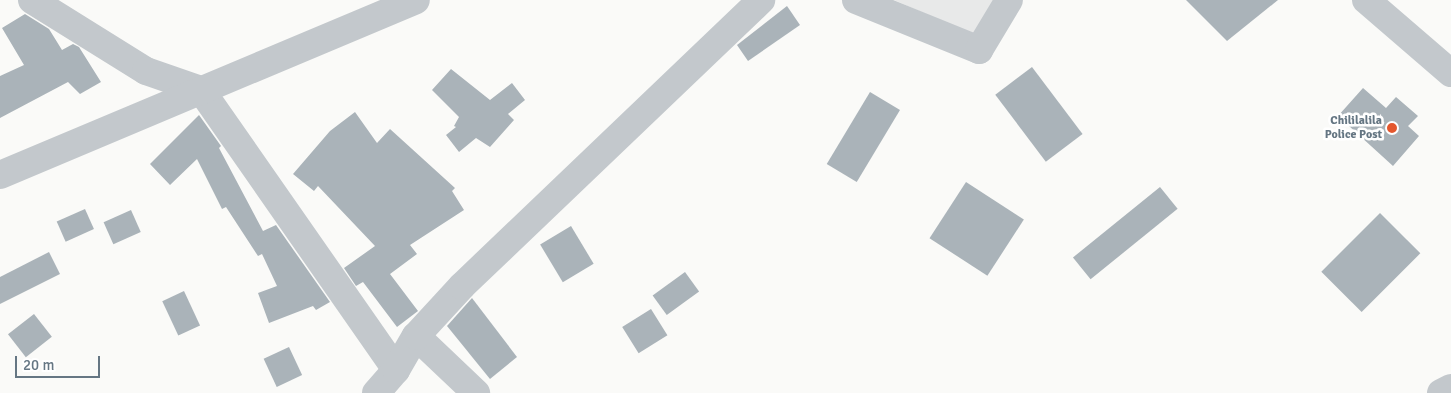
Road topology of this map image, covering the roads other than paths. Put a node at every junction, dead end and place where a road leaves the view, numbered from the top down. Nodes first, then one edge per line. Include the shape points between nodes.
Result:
1 (32, 0) edge
2 (416, 0) edge
3 (761, 0) edge
4 (856, 0) edge
5 (1009, 0) edge
6 (1366, 0) edge
7 (1451, 72) edge
8 (201, 90) junction
9 (0, 175) edge
10 (416, 336) junction
11 (396, 370) junction
12 (1451, 388) edge
13 (376, 393) edge
14 (476, 393) edge
15 (1440, 393) edge

1 - 8 street via 146,71
2 - 8 street
3 - 10 street via 462,286
4 - 5 street via 979,50
6 - 7 street
8 - 9 street
8 - 11 street
10 - 11 street
10 - 14 street
11 - 13 street
12 - 15 street

